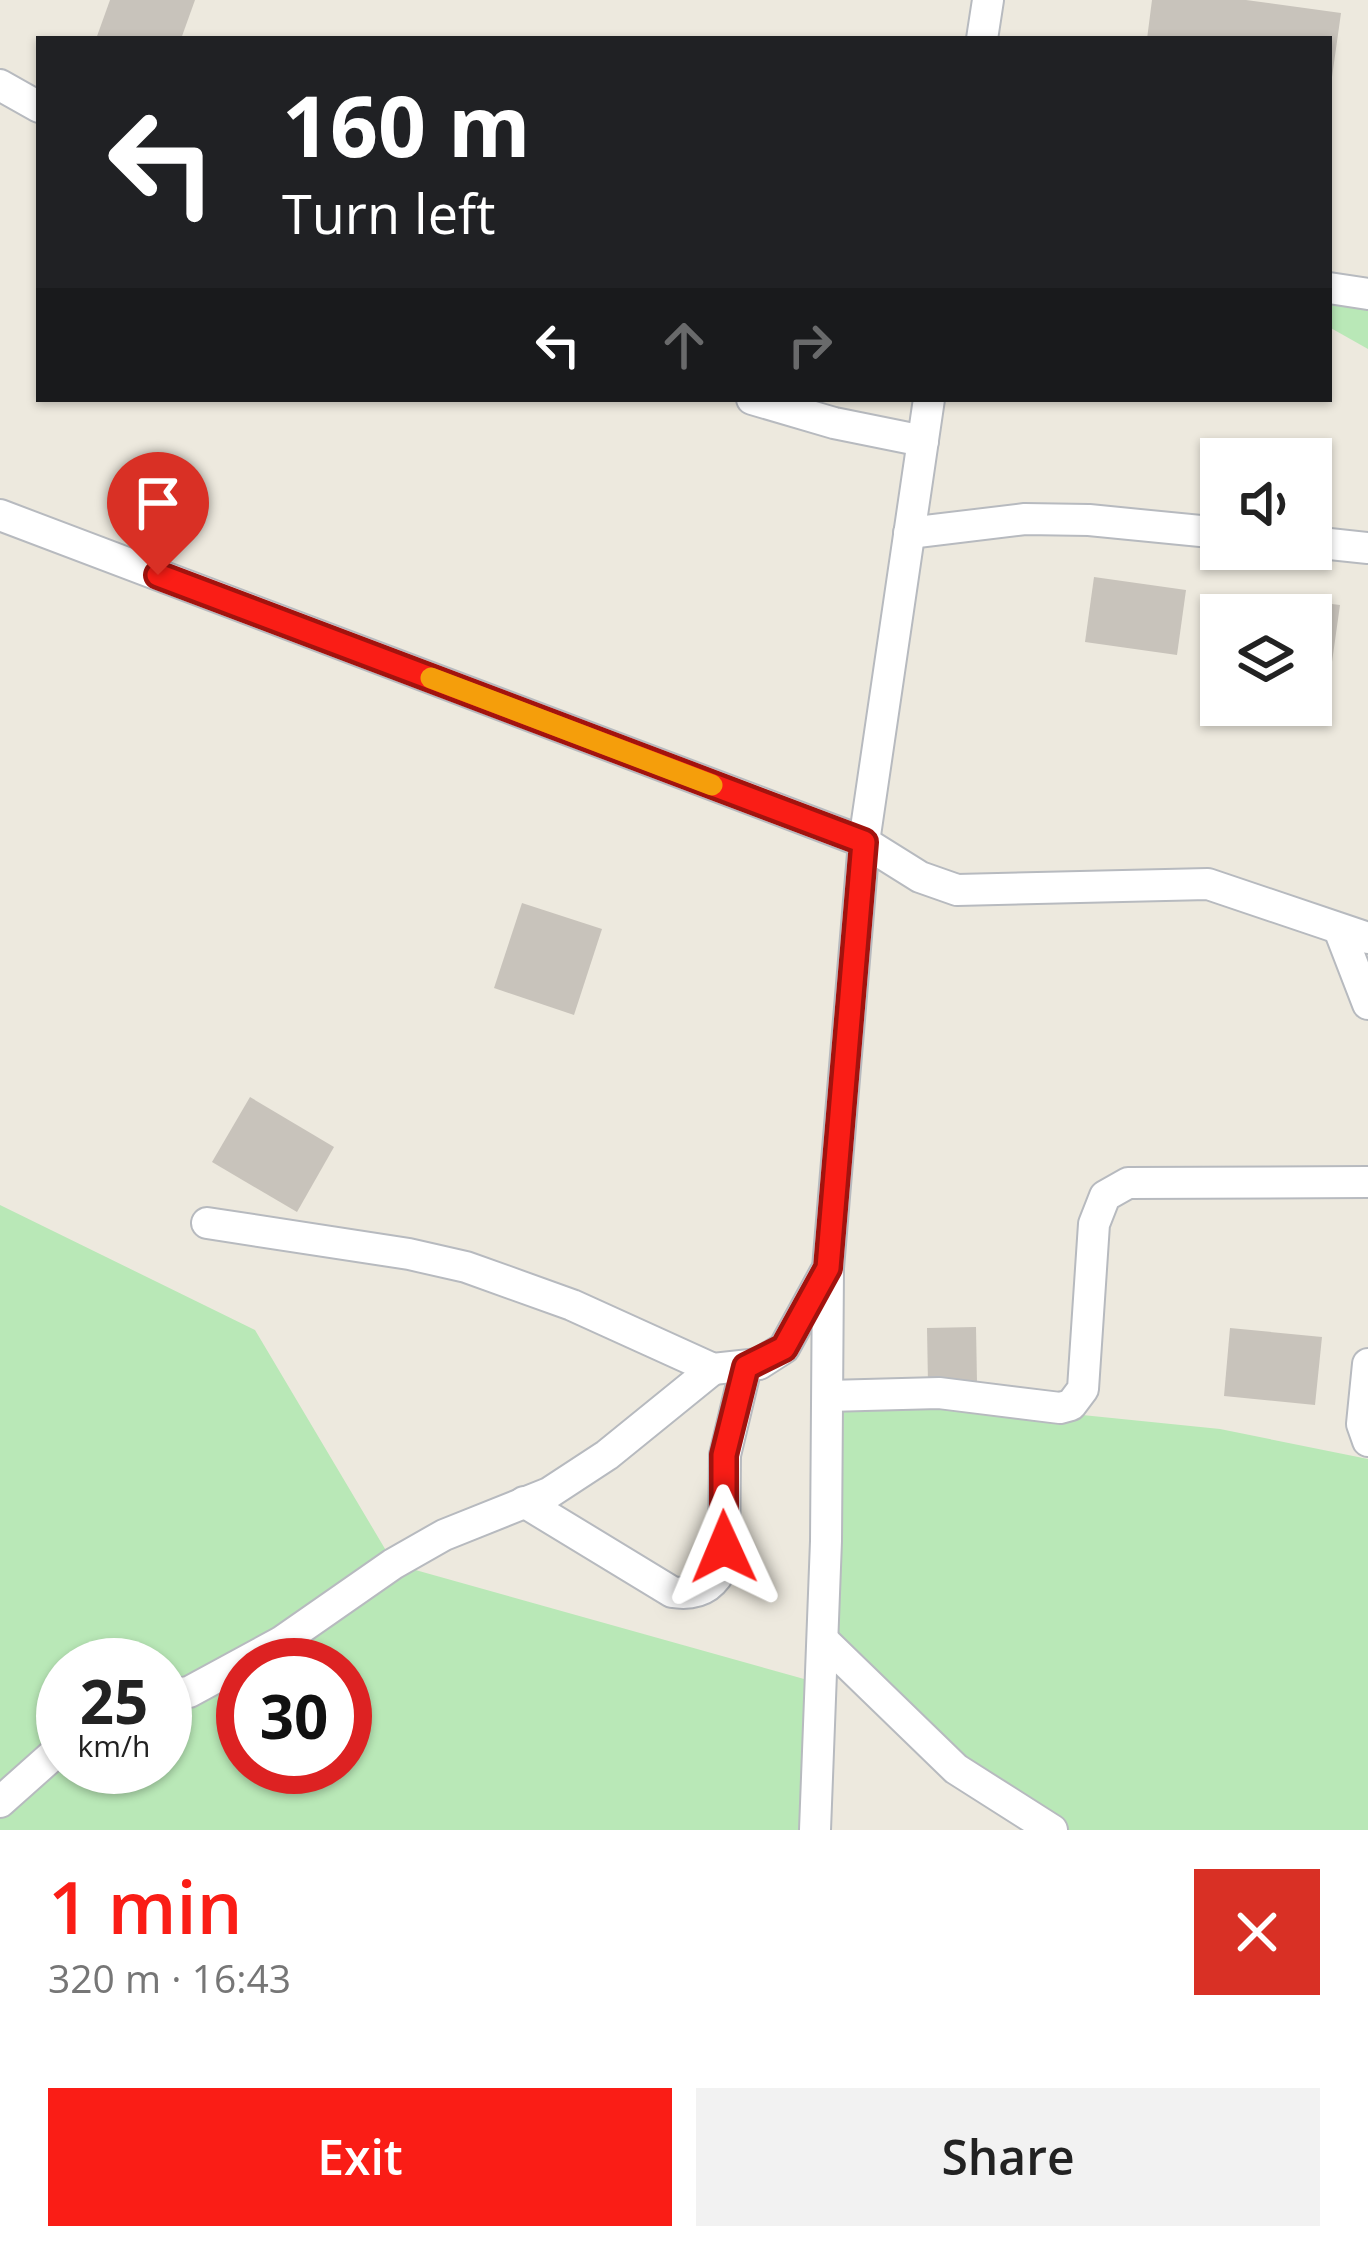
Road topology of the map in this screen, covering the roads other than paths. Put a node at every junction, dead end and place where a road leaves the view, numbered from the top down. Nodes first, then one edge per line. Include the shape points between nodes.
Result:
1 (988, 0) edge
2 (982, 36) edge
3 (0, 85) edge
4 (36, 105) edge
5 (1332, 288) edge
6 (1368, 294) edge
7 (763, 402) edge
8 (929, 402) edge
9 (923, 441) junction
10 (0, 515) edge
11 (1200, 531) edge
12 (909, 533) junction
13 (1332, 544) edge
14 (1368, 548) edge
15 (864, 842) junction
16 (1353, 933) edge
17 (1368, 1004) edge
18 (1368, 1182) edge
19 (207, 1223) dead end
20 (828, 1268) junction
21 (1368, 1364) edge
22 (746, 1367) junction
23 (713, 1369) junction
24 (828, 1396) junction
25 (1368, 1441) edge
26 (524, 1502) junction
27 (824, 1641) junction
28 (192, 1690) edge
29 (36, 1771) edge
30 (0, 1802) edge
31 (815, 1830) edge
32 (1052, 1830) edge

1 - 2 street
3 - 4 street
5 - 6 street
7 - 9 street
8 - 9 street
9 - 12 street
10 - 15 street
11 - 12 street via 1025,519
12 - 15 street
13 - 14 street
15 - 16 street via 920,878 956,890 1189,882
15 - 20 street
16 - 17 street
18 - 24 street via 1129,1183 1105,1196 1094,1224 1083,1389 1071,1405 923,1392
19 - 23 street via 466,1267
20 - 22 street via 784,1348
20 - 24 street
21 - 25 street
22 - 23 street
22 - 26 street via 724,1455 724,1563 707,1588 672,1592
23 - 26 street via 607,1455
24 - 27 street
26 - 28 street via 444,1535
27 - 31 street
27 - 32 street via 956,1769
29 - 30 street

